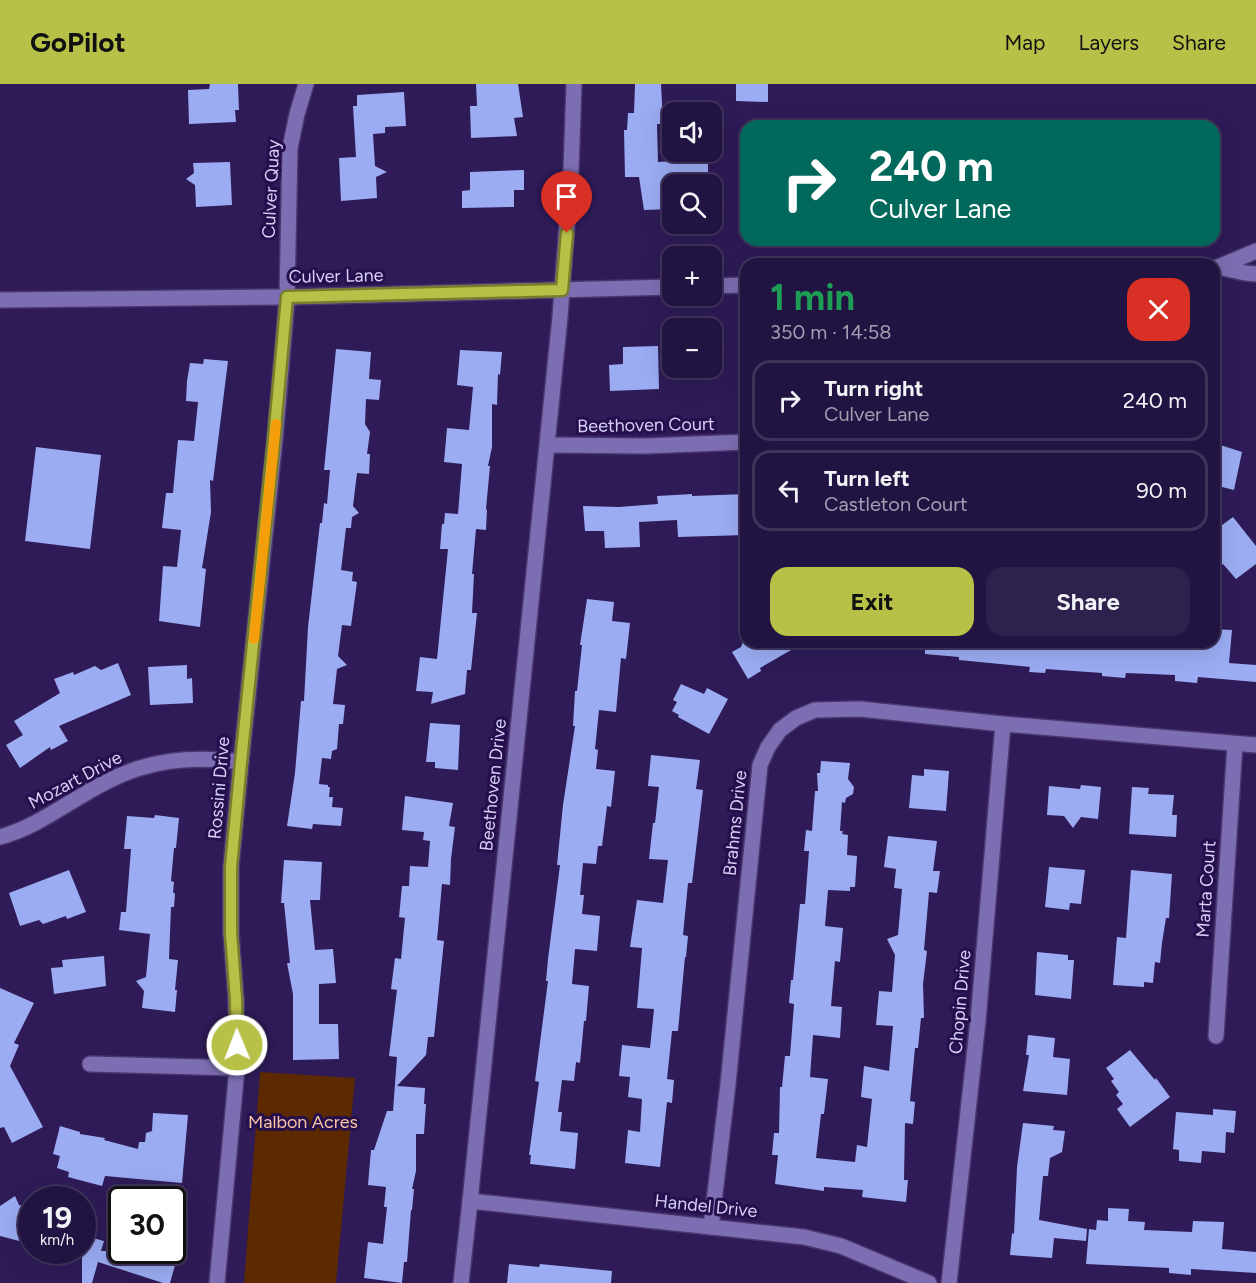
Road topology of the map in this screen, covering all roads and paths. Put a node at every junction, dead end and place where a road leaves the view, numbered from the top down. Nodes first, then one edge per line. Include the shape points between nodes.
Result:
1 (306, 84) edge
2 (574, 84) edge
3 (1256, 251) edge
4 (1220, 265) edge
5 (1220, 268) edge
6 (1256, 274) edge
7 (740, 285) edge
8 (722, 286) edge
9 (662, 287) edge
10 (562, 290) junction
11 (287, 297) junction
12 (0, 300) edge
13 (740, 442) edge
14 (548, 445) junction
15 (1003, 724) junction
16 (1234, 744) junction
17 (1256, 745) edge
18 (241, 762) junction
19 (0, 837) edge
20 (1216, 1036) dead end
21 (90, 1064) dead end
22 (237, 1068) junction
23 (470, 1201) junction
24 (711, 1227) junction
25 (217, 1283) edge
26 (461, 1283) edge
27 (929, 1283) edge
28 (949, 1283) edge

1 - 11 street, Culver Quay via 290,148
2 - 10 street, Beethoven Drive
3 - 4 street
5 - 6 street
7 - 8 street
9 - 10 street, Culver Lane
10 - 11 street, Culver Lane
10 - 14 street, Beethoven Drive
11 - 12 street, Culver Lane
11 - 18 street, Rossini Drive
13 - 14 street, Beethoven Court
14 - 23 street, Beethoven Drive
15 - 16 street, Brahms Drive
15 - 24 street, Brahms Drive via 860,709 815,710 780,730 768,747 760,765
15 - 28 street, Chopin Drive via 978,1021
16 - 17 street, Brahms Drive
16 - 20 street, Marta Court
18 - 19 street, Mozart Drive via 192,759 136,769 44,819
18 - 22 street, Rossini Drive via 231,867
21 - 22 street
22 - 25 street, Rossini Drive
23 - 24 street, Handel Drive
23 - 26 street, Beethoven Drive
24 - 27 street, Handel Drive via 804,1237 841,1246

